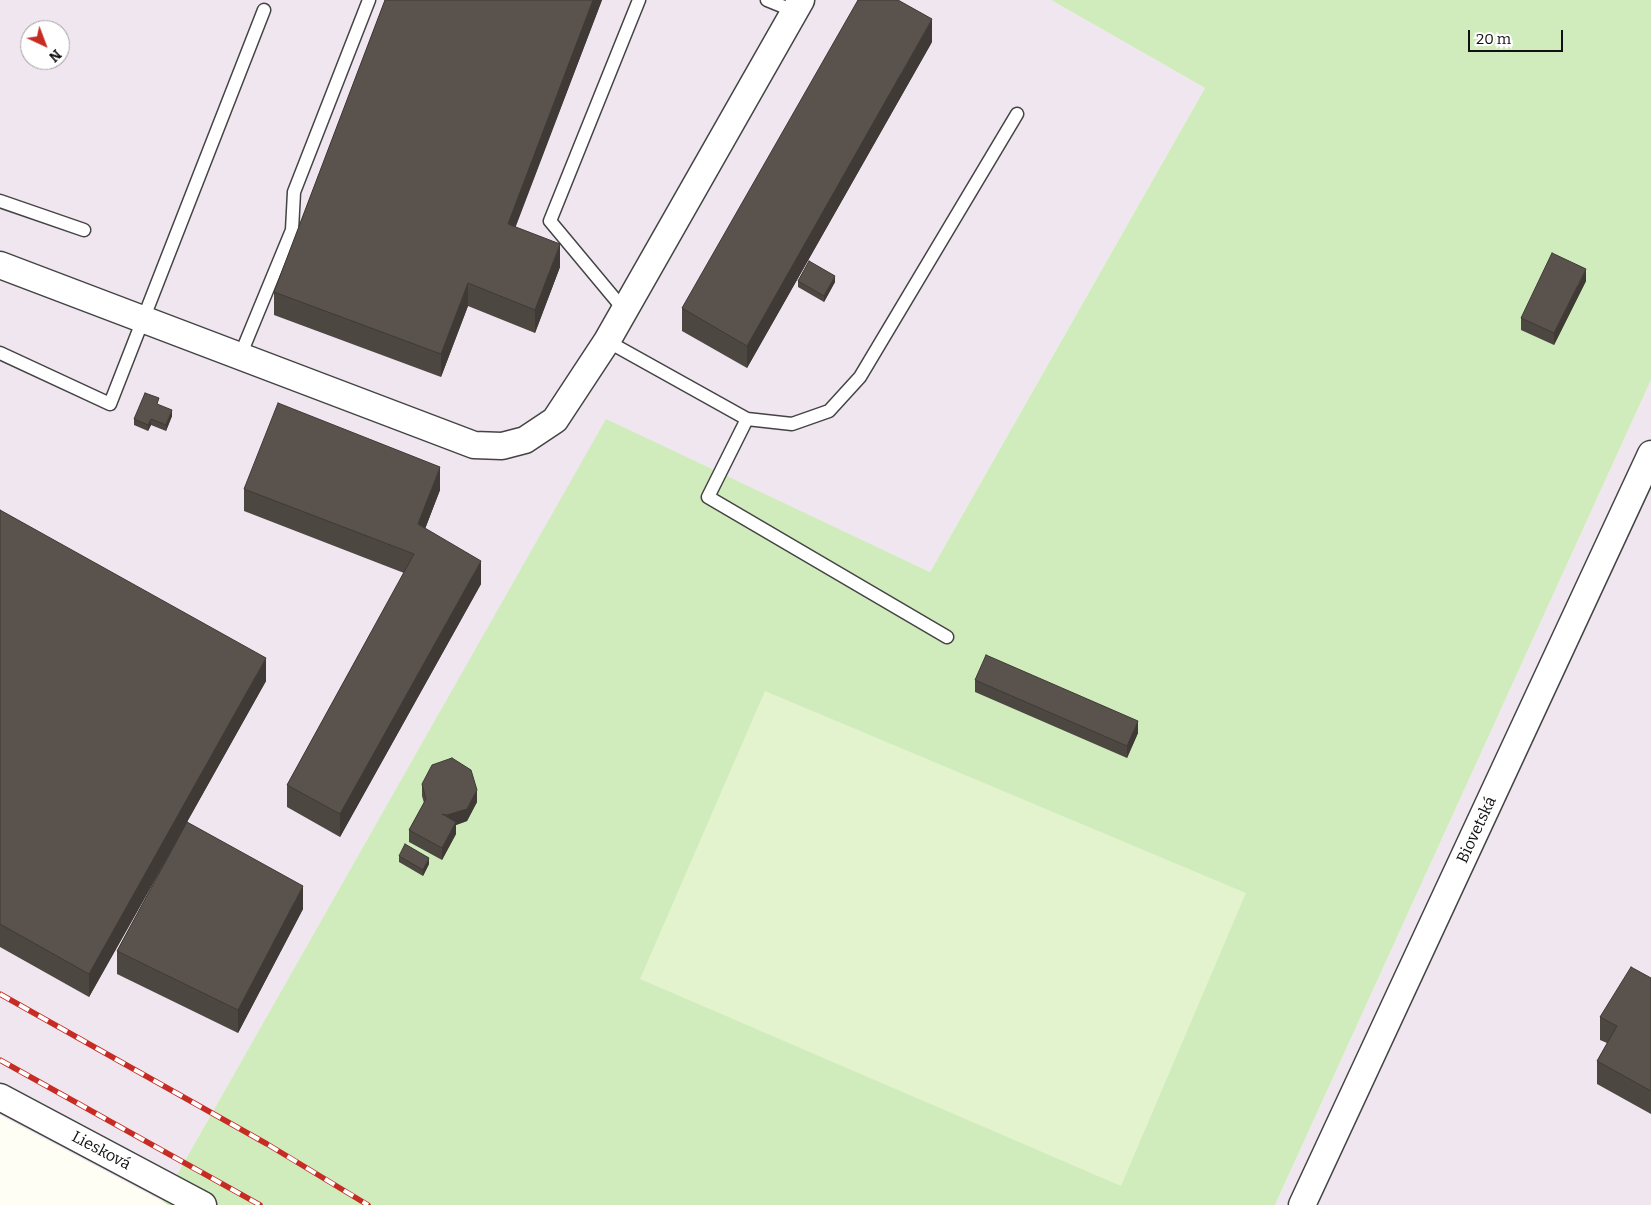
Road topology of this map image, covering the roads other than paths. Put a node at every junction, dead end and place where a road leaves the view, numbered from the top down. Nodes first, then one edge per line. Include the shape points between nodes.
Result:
1 (369, 0) edge
2 (639, 0) edge
3 (767, 0) edge
4 (798, 6) edge
5 (264, 10) dead end
6 (1017, 114) dead end
7 (0, 200) edge
8 (84, 230) dead end
9 (0, 265) edge
10 (625, 311) junction
11 (144, 320) junction
12 (607, 341) junction
13 (0, 353) edge
14 (240, 356) junction
15 (747, 418) junction
16 (1651, 454) edge
17 (947, 637) dead end
18 (0, 1098) edge
19 (203, 1205) edge
20 (1302, 1205) edge

1 - 14 lane via 294,192 292,230
2 - 10 lane via 550,221
3 - 4 lane
4 - 10 street
5 - 11 lane
6 - 15 lane via 860,377 829,411 792,424
7 - 8 lane
9 - 11 street
10 - 12 street
11 - 13 lane via 110,404
11 - 14 street
12 - 14 street via 555,420 525,440 502,446 474,445
12 - 15 lane
15 - 17 lane via 708,497
16 - 20 street, Biovetská
18 - 19 street, Liesková

